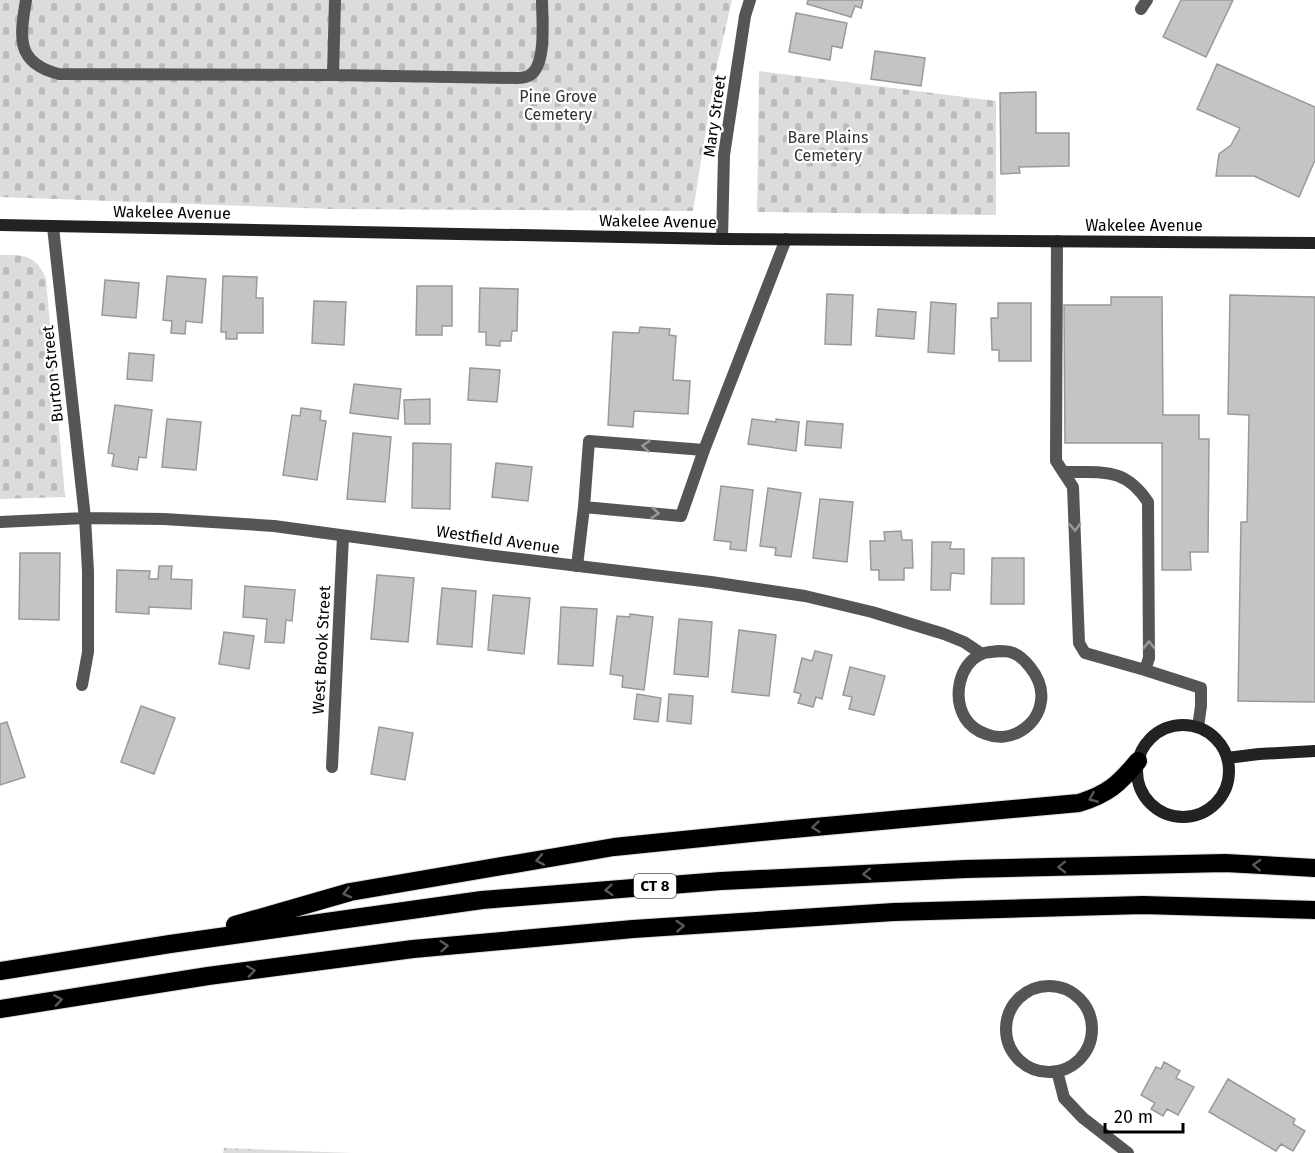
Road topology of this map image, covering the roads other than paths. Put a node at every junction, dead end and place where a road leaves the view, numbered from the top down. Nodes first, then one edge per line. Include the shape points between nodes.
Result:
1 (26, 0) edge
2 (335, 0) edge
3 (542, 0) edge
4 (750, 0) edge
5 (333, 75) junction
6 (0, 225) edge
7 (53, 227) junction
8 (722, 239) junction
9 (786, 239) junction
10 (1057, 241) junction
11 (1315, 243) edge
12 (704, 450) junction
13 (1063, 472) junction
14 (584, 507) junction
15 (85, 518) junction
16 (0, 522) edge
17 (343, 536) junction
18 (577, 566) junction
19 (982, 654) junction
20 (1145, 670) junction
21 (82, 685) dead end
22 (1197, 727) junction
23 (1315, 751) edge
24 (1227, 758) junction
25 (1138, 761) junction
26 (332, 767) dead end
27 (1315, 868) edge
28 (1315, 910) edge
29 (170, 944) junction
30 (0, 971) edge
31 (0, 1009) edge
32 (1056, 1071) junction
33 (1128, 1153) edge

1 - 5 street via 22,43 40,68 59,74
2 - 5 street
3 - 5 street via 541,57 529,76
4 - 8 street, Mary Street via 724,154
6 - 7 main road, Wakelee Avenue
7 - 8 main road, Wakelee Avenue
7 - 15 street, Burton Street
8 - 9 main road, Wakelee Avenue
9 - 10 main road, Wakelee Avenue
9 - 12 street
10 - 11 main road, Wakelee Avenue
10 - 13 street via 1056,461
14 -> 12 street via 681,516
12 -> 14 street via 589,441
13 -> 20 street via 1073,487 1078,643 1085,653
20 -> 13 street via 1149,658 1148,502 1133,483 1119,475
14 - 18 street
15 - 16 street, Westfield Avenue
15 - 17 street, Westfield Avenue via 263,525
15 - 21 street, Burton Street via 88,652
17 - 18 street, Westfield Avenue
17 - 26 street, West Brook Street
18 - 19 street, Westfield Avenue via 805,596 944,634
19 - 19 street via 968,665 960,680 961,711 978,731 1005,737 1018,733 1037,714 1041,701 1036,674 1014,653
20 - 22 street via 1201,688
22 - 24 main road via 1214,734
22 - 25 main road via 1185,724 1156,732 1145,743
23 - 24 main road
24 - 25 main road via 1230,772 1224,792 1203,813 1188,817 1166,814 1147,801 1139,787
25 -> 29 highway via 1114,787 1079,803 614,847 351,892
27 -> 29 highway, CT 8 via 1226,863 977,868 721,881 482,900
31 -> 28 highway via 413,949 633,929 894,912 1143,905
29 - 30 highway, CT 8
32 - 32 street via 1070,1066 1088,1045 1092,1032 1090,1018 1075,994 1049,986 1035,988 1013,1005 1006,1032 1010,1046 1029,1067
32 - 33 street via 1064,1098

